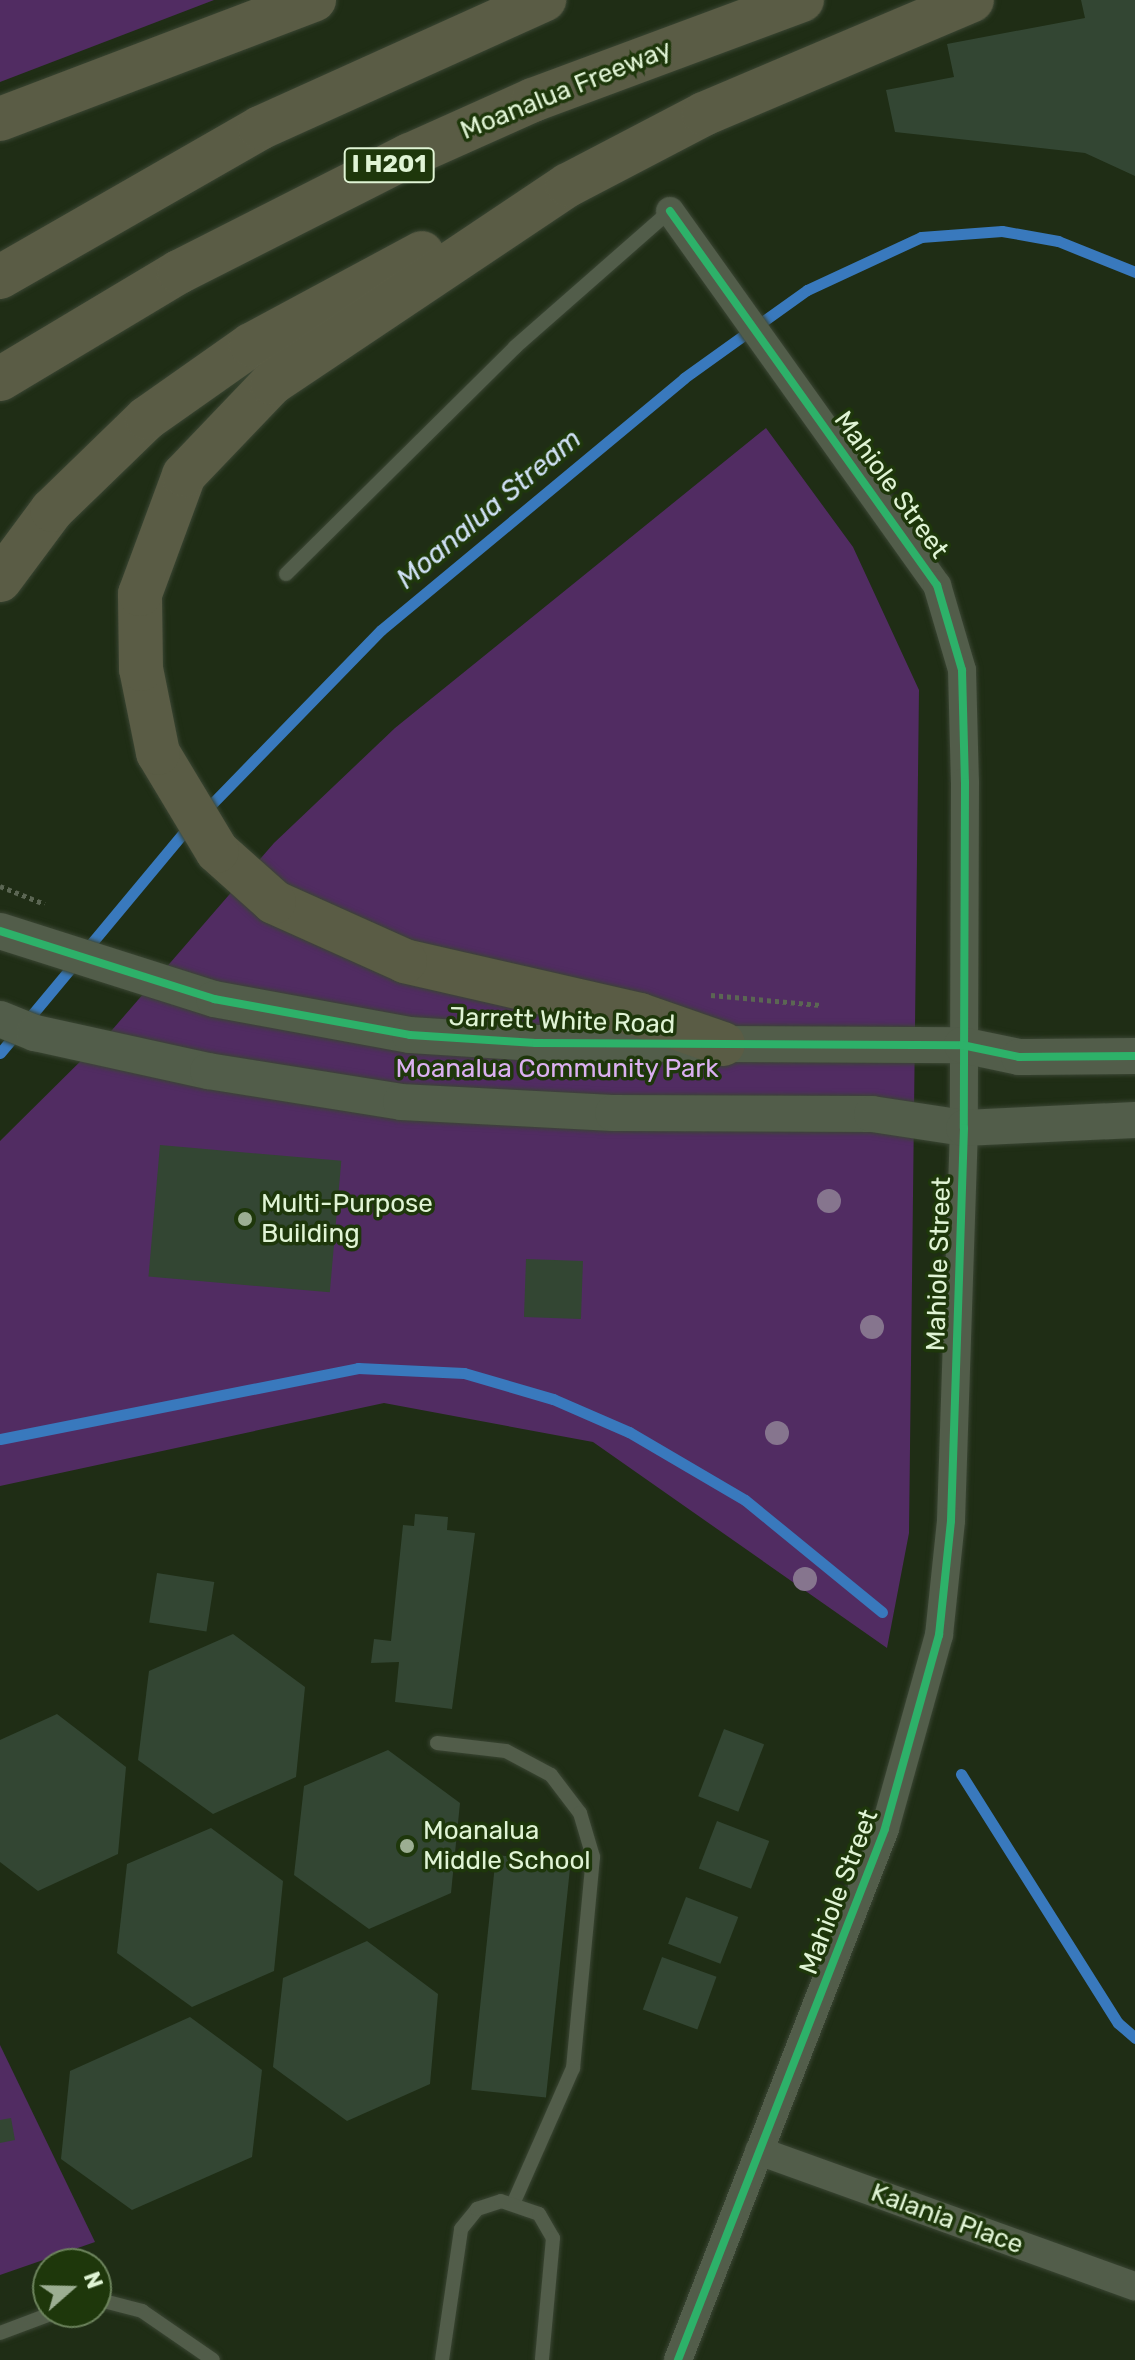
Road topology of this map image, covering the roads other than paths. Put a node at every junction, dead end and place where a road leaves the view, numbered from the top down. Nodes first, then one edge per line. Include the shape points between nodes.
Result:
1 (314, 0) edge
2 (544, 0) edge
3 (802, 0) edge
4 (972, 0) edge
5 (0, 119) edge
6 (568, 185) junction
7 (670, 211) joint
8 (0, 277) edge
9 (0, 379) edge
10 (286, 574) dead end
11 (0, 580) edge
12 (0, 931) edge
13 (0, 1019) edge
14 (723, 1044) junction
15 (962, 1045) junction
16 (1135, 1056) edge
17 (1135, 1120) edge
18 (964, 1128) junction
19 (437, 1743) dead end
20 (759, 2151) junction
21 (514, 2202) junction
22 (1135, 2286) edge
23 (112, 2301) edge
24 (32, 2321) edge
25 (0, 2333) edge
26 (208, 2357) edge
27 (185, 2360) edge
28 (442, 2360) edge
29 (542, 2360) edge
30 (678, 2360) edge

1 - 5 highway
2 - 8 highway via 260,128
3 - 9 highway, Moanalua Freeway / I H201 via 635,59 410,155 179,272
4 - 6 highway via 704,114
6 - 11 highway via 361,282 200,377 96,464
6 - 14 highway via 272,383 210,442 184,475 150,553 137,633 145,697 158,753 193,819 274,902 405,961 640,1015
7 - 10 lane via 515,347
7 - 15 street, Mahiole Street via 937,585 962,670
12 - 14 street, Jarrett White Road via 119,975 291,1018 476,1041
13 - 18 street via 35,1033 208,1071 401,1102 824,1114
14 - 15 street, Jarrett White Road
15 - 16 street, Jarrett White Road via 1019,1057
15 - 18 street, Mahiole Street
17 - 18 street
18 - 20 street, Mahiole Street via 951,1521 936,1650 885,1829
19 - 21 lane via 506,1751 551,1775 580,1813 593,1857 573,2068
20 - 22 street, Kalania Place
20 - 30 street, Mahiole Street
21 - 28 lane via 489,2203 461,2229
21 - 29 lane via 539,2214 553,2238
23 - 26 lane via 127,2303
24 - 25 lane
26 - 27 lane

